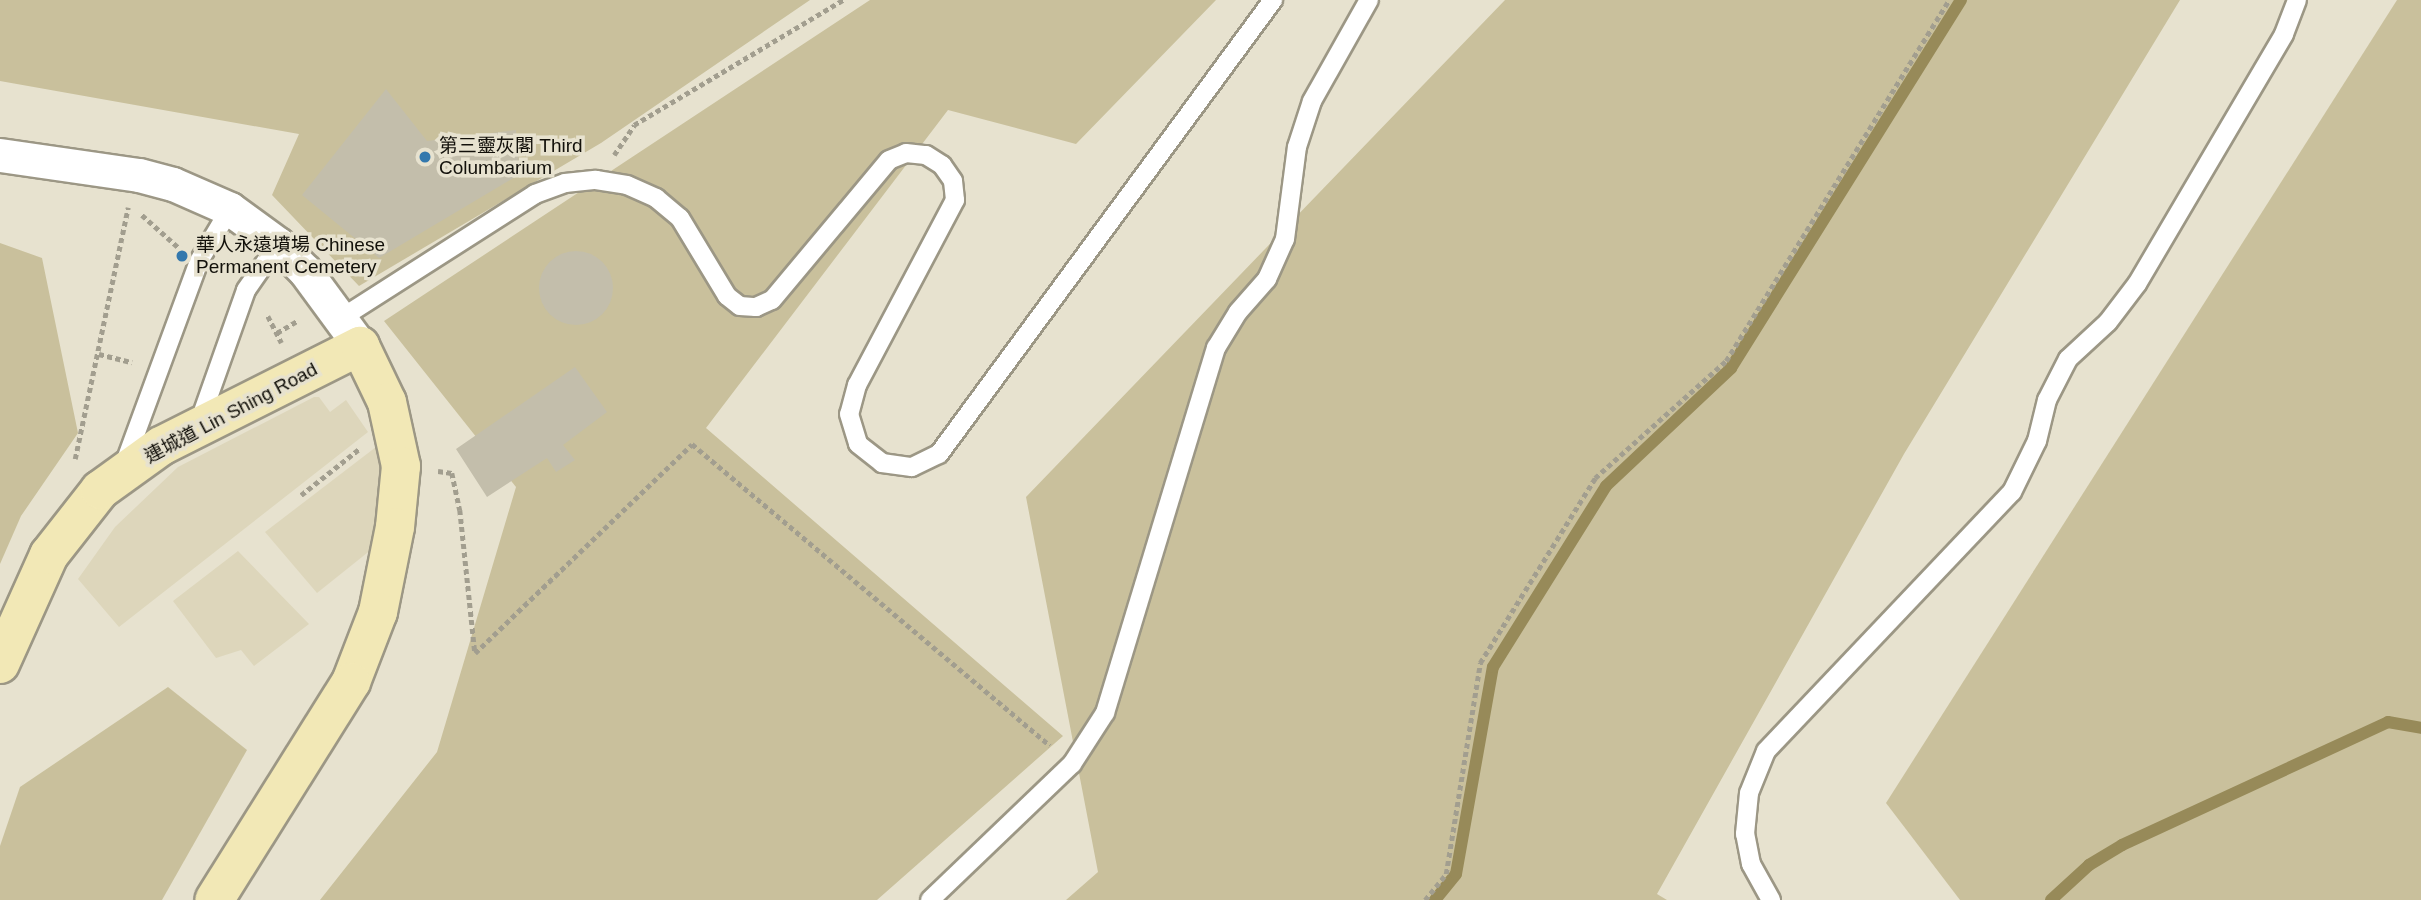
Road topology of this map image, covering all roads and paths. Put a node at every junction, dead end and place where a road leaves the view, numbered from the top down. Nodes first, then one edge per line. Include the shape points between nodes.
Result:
1 (843, 0) edge
2 (1273, 0) edge
3 (1369, 0) edge
4 (1949, 0) edge
5 (2297, 0) edge
6 (0, 155) edge
7 (596, 180) junction
8 (128, 203) dead end
9 (230, 209) junction
10 (278, 244) junction
11 (352, 332) junction
12 (392, 422) junction
13 (198, 426) junction
14 (73, 467) dead end
15 (428, 469) dead end
16 (122, 471) junction
17 (301, 495) dead end
18 (0, 664) edge
19 (1072, 764) junction
20 (214, 900) edge
21 (930, 900) edge
22 (1425, 900) edge
23 (1771, 900) edge

1 - 7 path via 634,125
2 - 7 lane via 939,454 912,467 882,463 858,444 849,414 857,384 949,218 955,200 953,181 942,165 926,155 906,153 889,160 772,300 757,307 740,306 727,296 680,218 656,198 627,185
3 - 19 lane via 1312,101 1297,147 1285,239 1267,279 1238,312 1216,348 1105,713
4 - 22 path via 1726,361 1595,478 1480,663 1446,874
5 - 23 lane via 2284,34 2137,284 2108,322 2068,359 2012,492 1766,751 1749,793 1745,834 1751,864
6 - 9 street via 139,175
7 - 11 lane via 565,183 535,194
8 - 14 path
9 - 10 street
9 - 16 lane via 199,261
10 - 11 street
10 - 13 lane via 246,290
11 - 12 street
11 - 13 street, 連城道 Lin Shing Road
12 - 17 path
12 - 20 street via 401,488 386,578 364,655
13 - 16 street, 連城道 Lin Shing Road
15 - 19 path via 452,473 475,653 692,444
16 - 18 street, 連城道 Lin Shing Road via 82,509 49,555
19 - 21 lane

